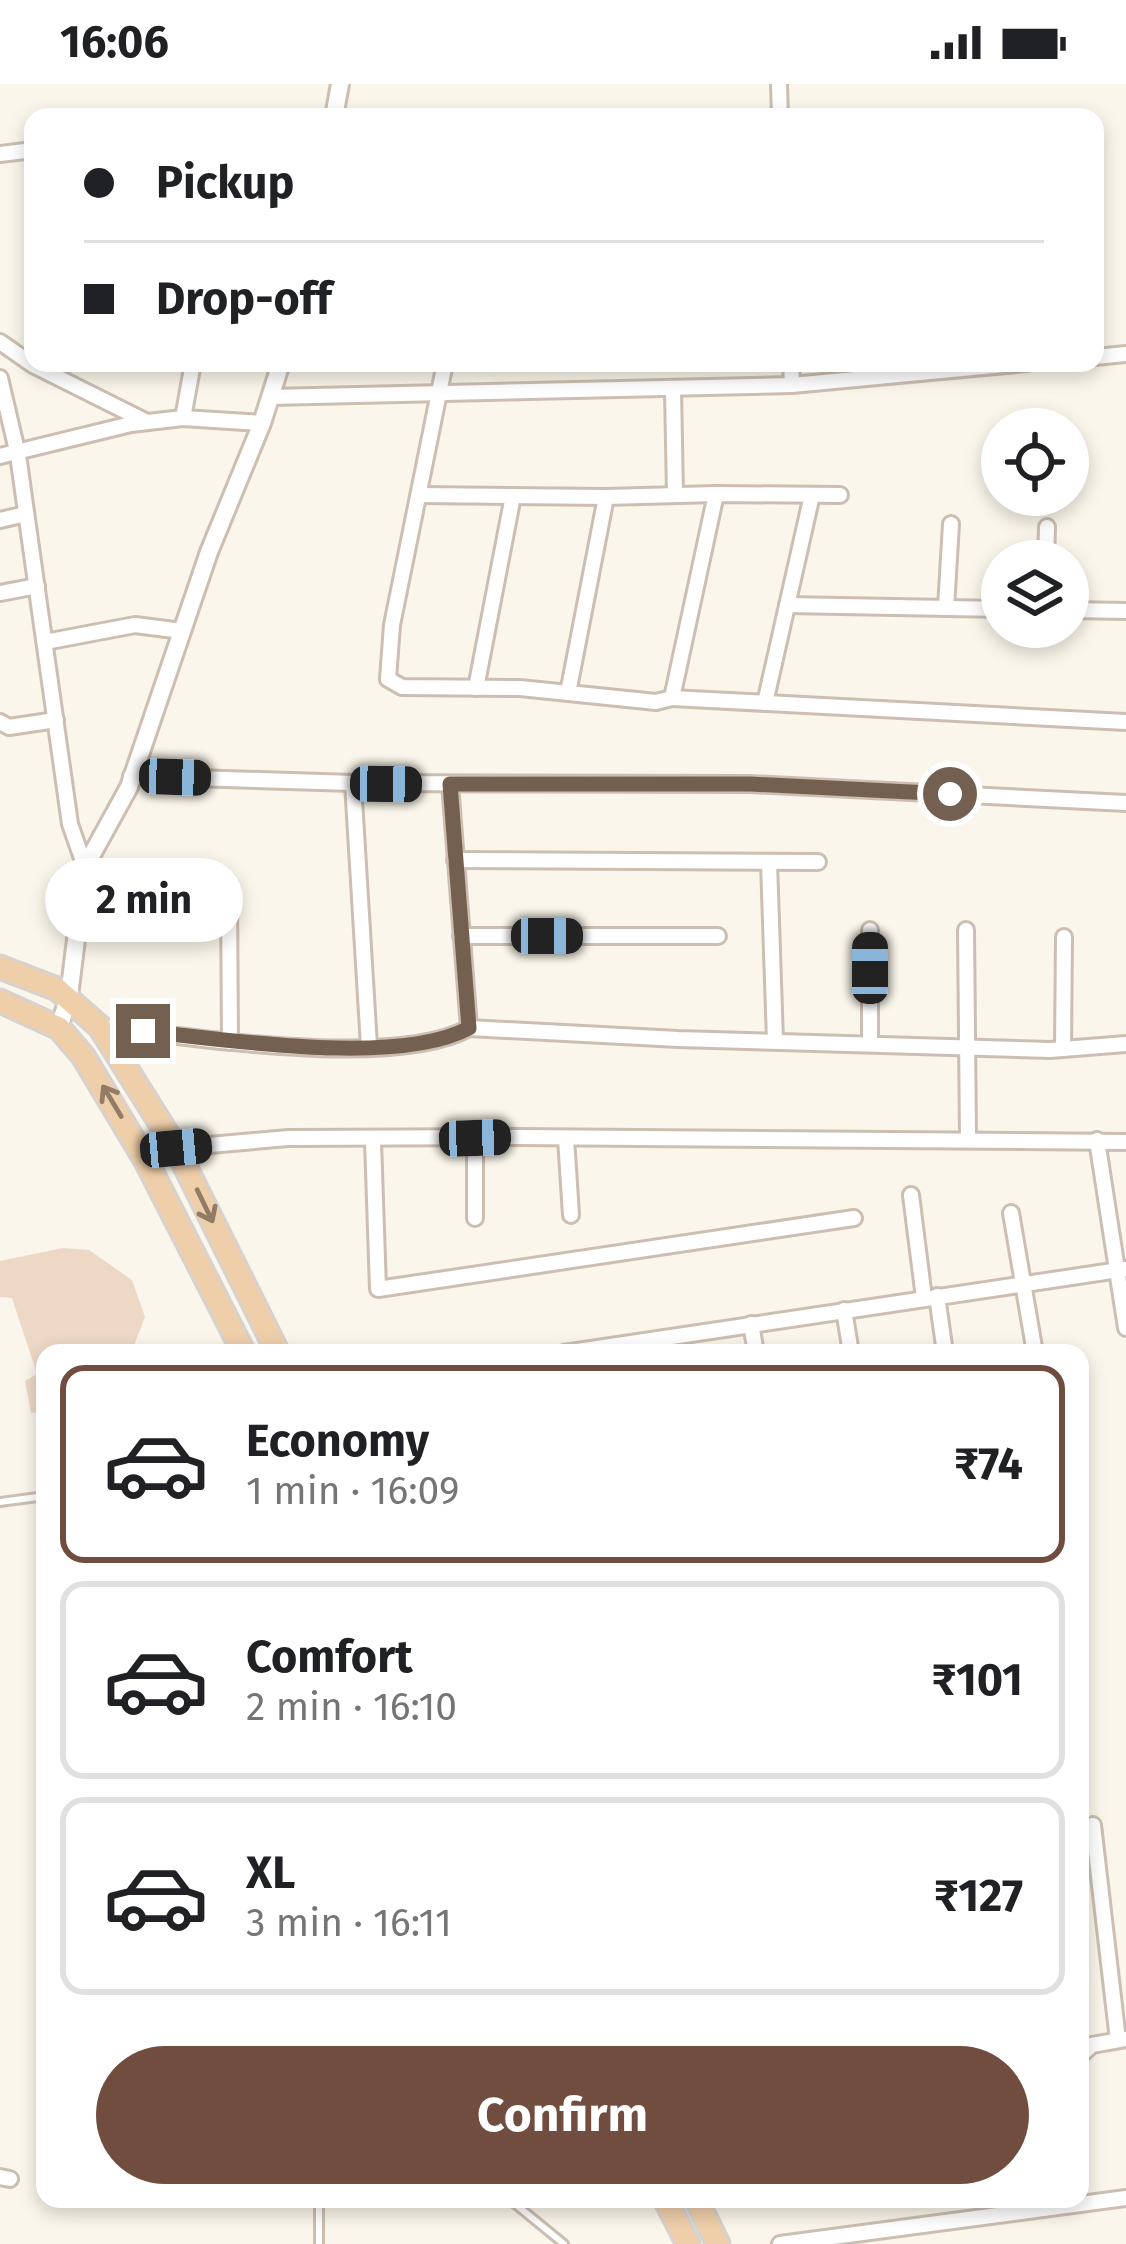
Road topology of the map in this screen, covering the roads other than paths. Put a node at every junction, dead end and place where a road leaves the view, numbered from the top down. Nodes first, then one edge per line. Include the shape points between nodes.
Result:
1 (46, 372) edge
2 (191, 372) edge
3 (278, 372) edge
4 (443, 372) edge
5 (791, 372) edge
6 (931, 372) edge
7 (0, 378) edge
8 (792, 385) junction
9 (673, 390) junction
10 (438, 396) junction
11 (270, 397) junction
12 (183, 418) junction
13 (147, 422) junction
14 (262, 423) junction
15 (18, 455) junction
16 (0, 456) edge
17 (675, 494) junction
18 (716, 494) junction
19 (418, 495) junction
20 (812, 495) junction
21 (840, 495) dead end
22 (513, 496) junction
23 (607, 497) junction
24 (26, 514) junction
25 (0, 520) edge
26 (951, 524) dead end
27 (1046, 527) dead end
28 (1046, 540) edge
29 (37, 586) junction
30 (0, 593) edge
31 (787, 605) junction
32 (946, 608) junction
33 (981, 608) edge
34 (1089, 610) edge
35 (1126, 610) edge
36 (182, 631) junction
37 (45, 642) junction
38 (476, 688) junction
39 (568, 693) junction
40 (672, 698) junction
41 (765, 703) junction
42 (56, 720) junction
43 (0, 722) edge
44 (1126, 722) edge
45 (130, 776) junction
46 (353, 783) junction
47 (450, 784) junction
48 (1126, 802) edge
49 (455, 860) junction
50 (769, 862) junction
51 (818, 862) dead end
52 (85, 867) junction
53 (229, 892) dead end
54 (966, 929) dead end
55 (870, 930) dead end
56 (461, 936) junction
57 (718, 936) dead end
58 (1064, 937) dead end
59 (0, 967) edge
60 (69, 996) junction
61 (0, 1000) edge
62 (100, 1027) junction
63 (59, 1028) junction
64 (469, 1028) junction
65 (775, 1041) junction
66 (230, 1042) junction
67 (870, 1044) junction
68 (1126, 1044) edge
69 (369, 1046) junction
70 (966, 1047) junction
71 (1063, 1049) junction
72 (475, 1138) junction
73 (566, 1138) junction
74 (968, 1138) junction
75 (1097, 1140) junction
76 (373, 1141) junction
77 (1126, 1142) edge
78 (176, 1148) junction
79 (911, 1195) dead end
80 (1011, 1213) dead end
81 (572, 1216) dead end
82 (476, 1218) dead end
83 (854, 1218) dead end
84 (1121, 1270) edge
85 (1024, 1285) junction
86 (930, 1297) junction
87 (844, 1310) junction
88 (751, 1324) junction
89 (1126, 1328) edge
90 (239, 1344) edge
91 (274, 1344) edge
92 (662, 1344) edge
93 (754, 1344) edge
94 (850, 1344) edge
95 (943, 1344) edge
96 (1034, 1344) edge
97 (36, 1497) edge
98 (0, 1502) edge
99 (1093, 1825) dead end
100 (1126, 1934) edge
101 (1106, 1942) junction
102 (1122, 2040) edge
103 (1089, 2048) edge
104 (1126, 2198) edge
105 (1089, 2203) edge
106 (319, 2208) edge
107 (520, 2208) edge
108 (670, 2208) edge
109 (700, 2208) edge
110 (1051, 2208) edge
111 (319, 2244) edge
112 (564, 2244) edge
113 (688, 2244) edge
114 (718, 2244) edge
115 (780, 2244) edge

1 - 13 street
2 - 12 street
3 - 11 street
4 - 10 street
5 - 8 street
6 - 8 street
7 - 15 street
8 - 9 street
9 - 10 street
9 - 17 street
10 - 11 street
10 - 19 street
11 - 14 street
12 - 13 street
12 - 14 street
13 - 15 street
14 - 36 street
15 - 16 street
15 - 24 street
17 - 18 street
17 - 23 street
18 - 20 street
18 - 40 street
19 - 22 street
19 - 38 street via 388,679 402,687
20 - 21 street
20 - 31 street
22 - 23 street
22 - 38 street
23 - 39 street
24 - 25 street
24 - 29 street
26 - 32 street
27 - 28 street
29 - 30 street
29 - 37 street
31 - 32 street
31 - 41 street
32 - 33 street
34 - 35 street
36 - 37 street via 135,626
36 - 45 street
37 - 42 street
38 - 39 street
39 - 40 street
40 - 41 street
41 - 44 street
42 - 43 street
42 - 52 street via 70,824
45 - 46 street
45 - 52 street
46 - 47 street
46 - 69 street
47 - 48 street via 762,784
47 - 49 street
49 - 50 street
49 - 56 street
50 - 51 street
50 - 65 street
52 - 60 street
53 - 66 street
54 - 70 street
55 - 67 street
56 - 57 street
56 - 64 street
58 - 71 street
59 - 60 highway
60 - 62 highway
60 - 63 street
61 - 63 highway
62 - 66 street
62 - 78 highway
90 -> 63 highway via 112,1101
64 - 65 street
64 - 69 street
65 - 67 street
66 - 69 street
67 - 70 street
68 - 71 street
70 - 71 street
70 - 74 street
72 - 73 street
72 - 76 street
72 - 82 street
73 - 74 street
73 - 81 street
74 - 75 street
75 - 77 street
75 - 84 street
76 - 78 street via 288,1138
76 - 83 street via 378,1289
78 -> 91 highway
79 - 86 street
80 - 85 street
84 - 85 street
84 - 89 street
85 - 86 street
85 - 96 street
86 - 87 street
86 - 95 street
87 - 88 street
87 - 94 street
88 - 92 street
88 - 93 street
97 - 98 lane
99 - 101 street
100 - 101 street
101 - 102 street
102 - 103 street
104 - 105 street
106 - 111 lane
107 - 112 lane
108 - 113 highway
109 - 114 highway
110 - 115 street

